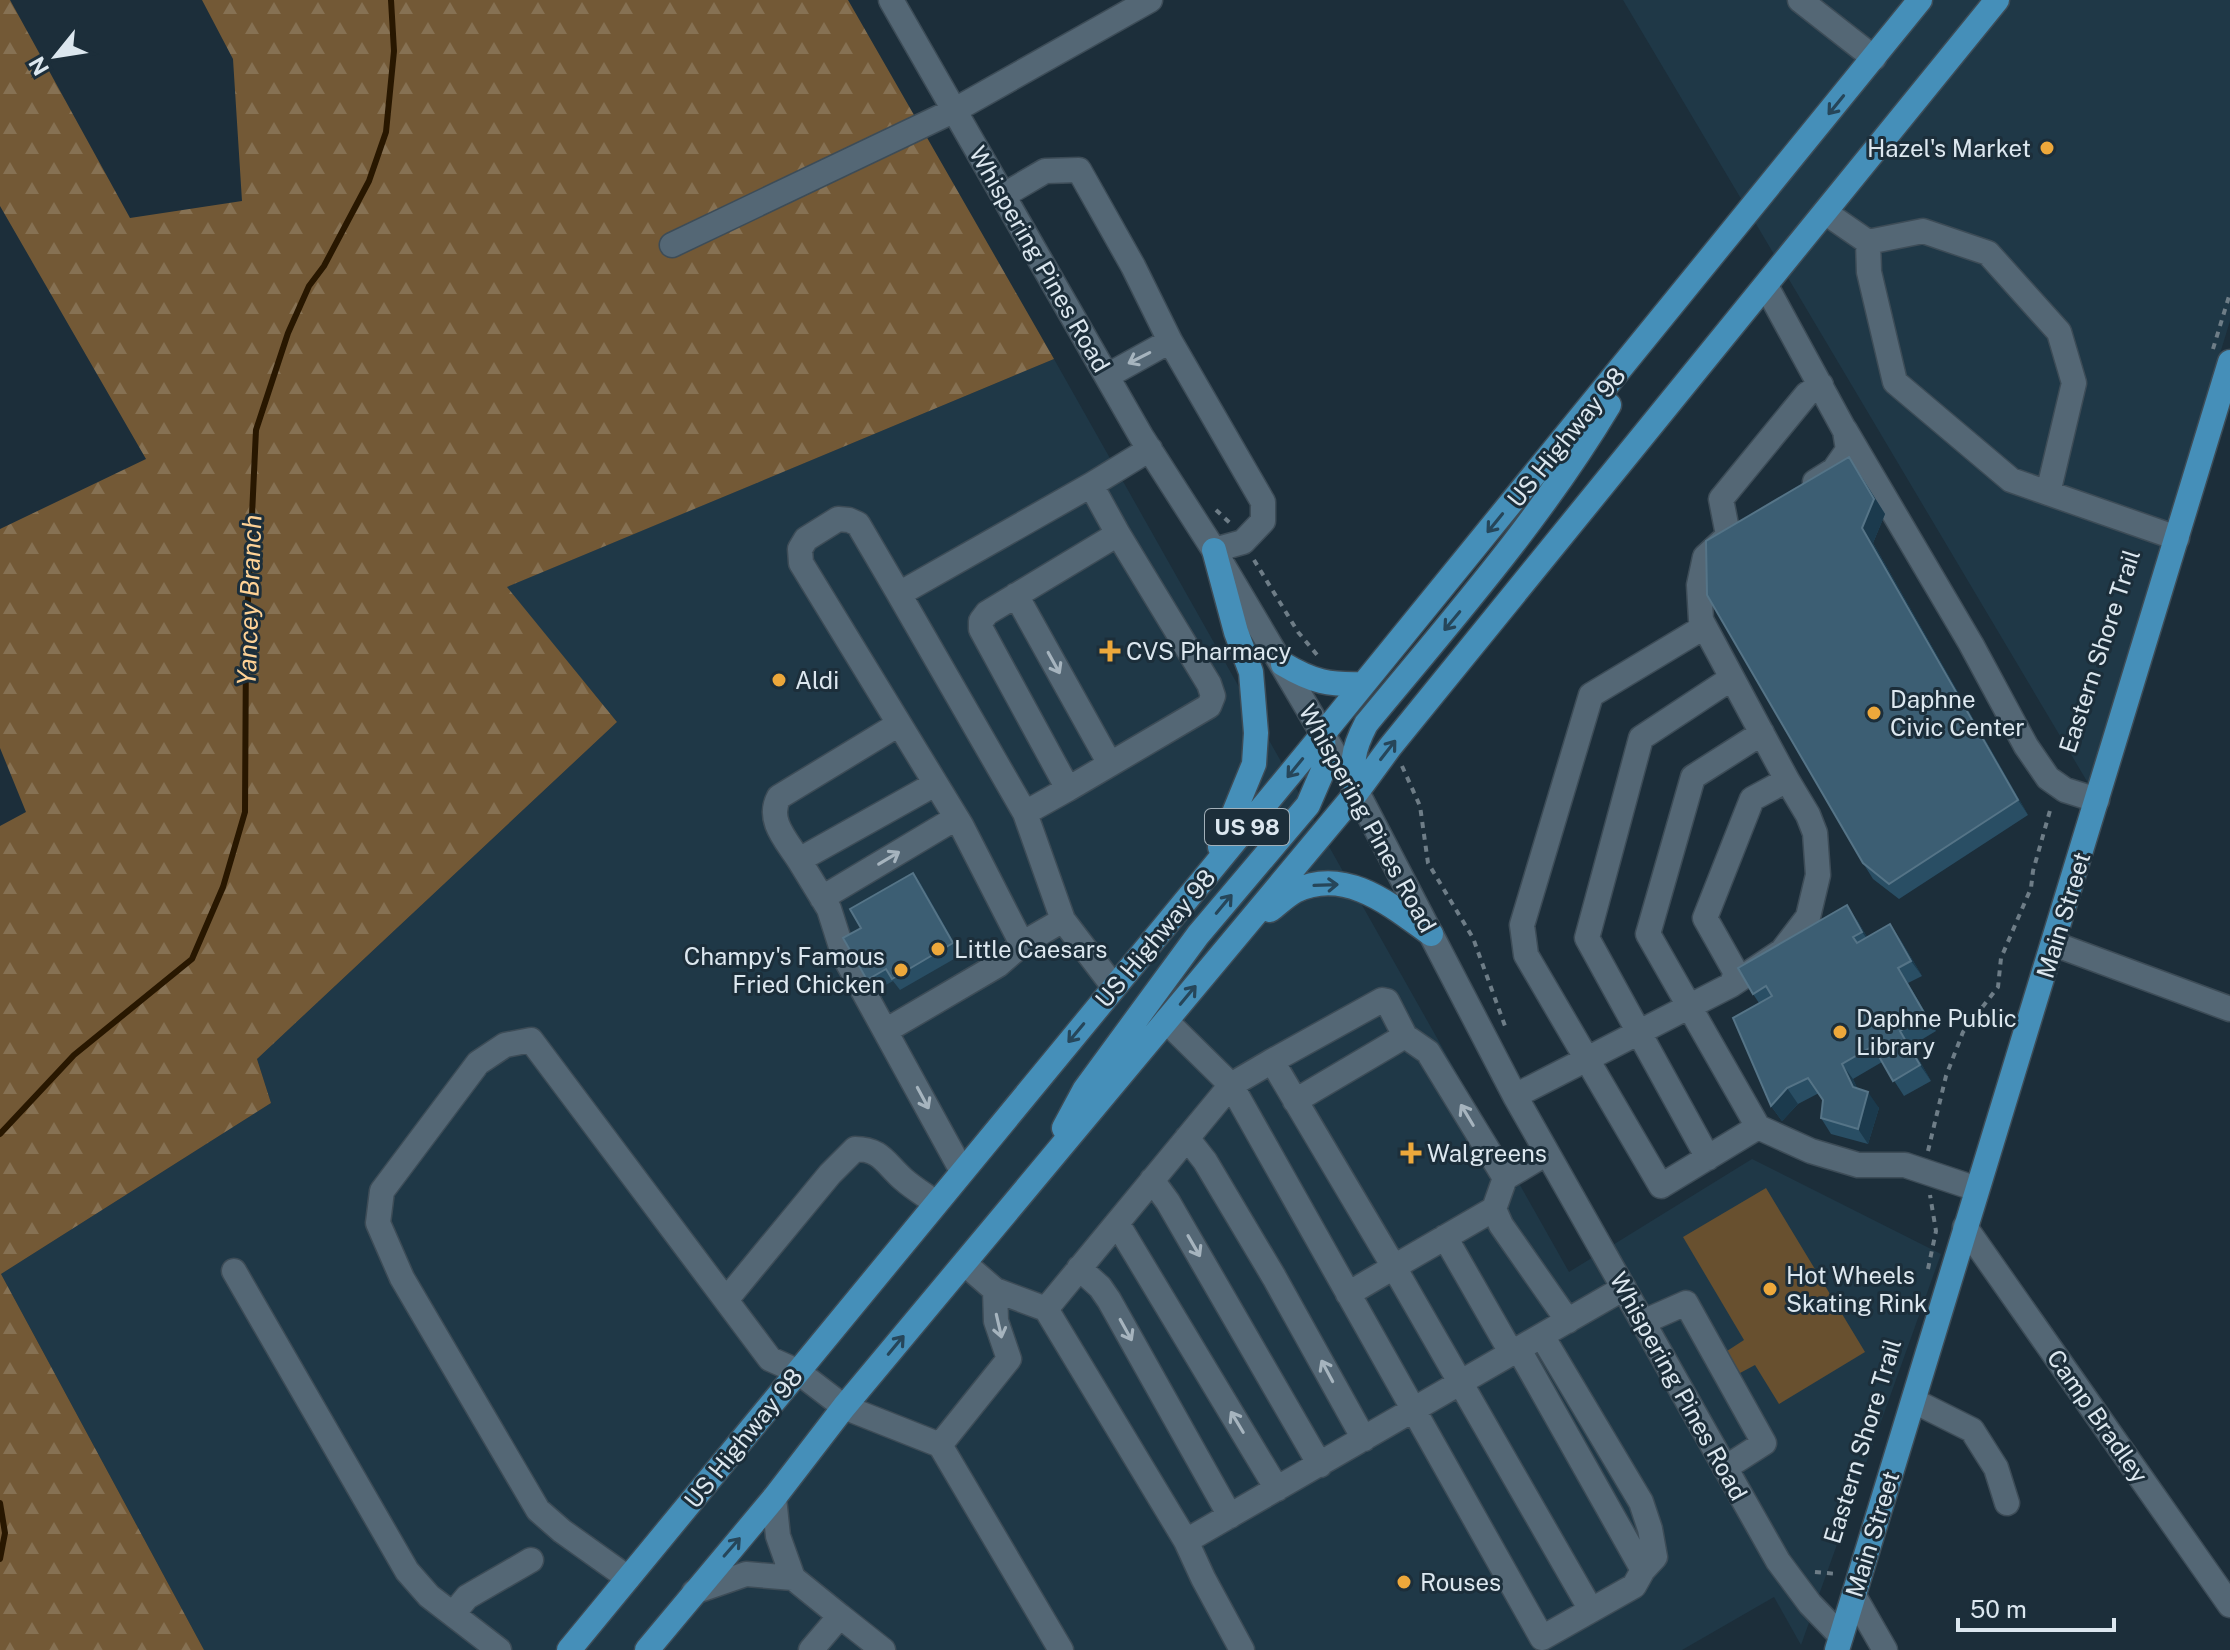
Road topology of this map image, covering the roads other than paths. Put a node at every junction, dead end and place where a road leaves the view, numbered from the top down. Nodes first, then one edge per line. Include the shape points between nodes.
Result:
1 (891, 0) edge
2 (1150, 0) edge
3 (1800, 0) edge
4 (1920, 0) edge
5 (1997, 0) edge
6 (1874, 58) junction
7 (955, 110) junction
8 (1004, 195) junction
9 (1826, 213) junction
10 (1868, 242) junction
11 (672, 245) dead end
12 (1766, 286) junction
13 (1655, 327) junction
14 (1170, 341) junction
15 (2221, 359) edge
16 (1107, 376) junction
17 (1821, 385) junction
18 (1844, 429) junction
19 (1150, 449) junction
20 (1091, 485) junction
21 (2048, 493) junction
22 (1794, 494) edge
23 (1754, 519) edge
24 (1118, 534) junction
25 (1728, 535) junction
26 (2177, 538) junction
27 (1214, 550) junction
28 (899, 594) junction
29 (1016, 595) junction
30 (1704, 627) junction
31 (1283, 664) junction
32 (1732, 678) junction
33 (1363, 684) junction
34 (899, 724) junction
35 (1762, 733) junction
36 (1323, 734) junction
37 (1110, 764) junction
38 (1787, 780) junction
39 (935, 784) junction
40 (1068, 789) junction
41 (1357, 792) junction
42 (2097, 800) junction
43 (1025, 813) junction
44 (956, 818) junction
45 (799, 860) junction
46 (1212, 870) junction
47 (822, 898) junction
48 (1063, 920) junction
49 (1431, 934) junction
50 (1237, 936) junction
51 (1022, 944) junction
52 (2054, 944) junction
53 (1731, 985) junction
54 (1114, 987) junction
55 (1689, 1006) junction
56 (2230, 1009) edge
57 (1166, 1021) junction
58 (887, 1030) junction
59 (1639, 1033) junction
60 (1405, 1036) junction
61 (1588, 1059) junction
62 (1272, 1061) junction
63 (1231, 1085) junction
64 (1515, 1096) junction
65 (1295, 1101) junction
66 (1758, 1127) junction
67 (1187, 1138) junction
68 (1547, 1153) junction
69 (1708, 1158) junction
70 (962, 1171) junction
71 (1038, 1176) junction
72 (1505, 1178) junction
73 (1152, 1180) junction
74 (1977, 1189) junction
75 (936, 1203) junction
76 (1494, 1209) junction
77 (1117, 1223) junction
78 (1965, 1227) junction
79 (1445, 1237) junction
80 (965, 1264) junction
81 (1394, 1267) junction
82 (1079, 1268) junction
83 (234, 1271) dead end
84 (1624, 1288) junction
85 (995, 1290) junction
86 (1348, 1294) junction
87 (726, 1300) junction
88 (1046, 1309) junction
89 (1568, 1321) junction
90 (1643, 1322) junction
91 (1542, 1336) junction
92 (1515, 1352) junction
93 (797, 1371) junction
94 (1460, 1384) junction
95 (1914, 1401) junction
96 (844, 1407) junction
97 (1414, 1411) junction
98 (1364, 1439) junction
99 (940, 1445) junction
100 (1320, 1465) junction
101 (1725, 1468) junction
102 (1277, 1489) junction
103 (774, 1498) junction
104 (2007, 1503) dead end
105 (1230, 1516) junction
106 (1186, 1541) junction
107 (531, 1560) dead end
108 (1643, 1570) junction
109 (628, 1578) junction
110 (793, 1578) junction
111 (1846, 1591) junction
112 (694, 1592) junction
113 (2230, 1605) edge
114 (1591, 1610) junction
115 (453, 1614) junction
116 (840, 1616) junction
117 (1839, 1643) edge
118 (1541, 1644) edge
119 (873, 1647) edge
120 (499, 1650) edge
121 (569, 1650) edge
122 (647, 1650) edge
123 (811, 1650) edge
124 (1061, 1650) edge
125 (1242, 1650) edge
126 (1885, 1650) edge

1 - 7 street, Whispering Pines Road
2 - 7 street
3 - 6 street
4 - 6 main road, US Highway 98 / US 98
5 - 9 main road, US 98
6 -> 13 main road, US Highway 98 / US 98
7 - 8 street, Whispering Pines Road
7 - 11 street
8 - 14 street via 1045,171 1079,170
8 - 16 street, Whispering Pines Road
9 - 10 street
9 - 12 main road, US 98
10 - 21 street via 1869,272 1895,382 2011,480
10 - 21 street via 1923,231 1988,253 2059,332 2074,383
12 - 17 street
41 -> 12 main road, US 98
13 -> 33 main road, US Highway 98 / US 98
13 -> 41 main road via 1531,521 1366,724 1352,765
14 -> 16 street
14 - 27 street via 1263,502 1263,521 1243,542
15 - 26 main road, Main Street
16 - 19 street, Whispering Pines Road
17 - 18 street
17 - 25 street via 1807,394 1721,499
18 - 22 street via 1848,450 1834,470
18 - 42 street via 2026,746 2048,778
19 - 20 street
19 - 27 street, Whispering Pines Road
20 - 24 street
20 - 28 street
21 - 26 street
23 - 25 street
24 - 29 street
24 - 37 street via 1213,696 1209,706
25 - 30 street via 1705,557 1699,585
26 - 42 main road, Main Street
27 - 31 street, Whispering Pines Road
27 - 46 main road via 1251,672 1256,733 1254,764
28 - 34 street via 858,524 838,519 806,539 800,549 801,563
28 - 43 street
29 -> 37 street
29 - 40 street via 987,613 981,629
30 - 32 street
30 - 61 street via 1591,695 1522,925 1526,955
31 - 33 main road via 1330,685
31 - 36 street, Whispering Pines Road
32 - 35 street
32 - 59 street via 1641,738 1587,938
33 - 36 main road, US Highway 98 / US 98
34 - 39 street
34 - 45 street via 779,797 773,818
35 - 38 street
35 - 55 street via 1693,777 1648,934
36 - 41 street, Whispering Pines Road
36 -> 46 main road, US Highway 98 / US 98
71 -> 36 main road via 1085,1089 1198,935 1308,805 1324,768
37 - 40 street
38 - 53 street via 1752,799 1705,918 1736,973
38 - 53 street via 1815,833 1818,875 1808,917 1782,951
39 - 44 street
39 - 45 street
40 - 43 street
41 - 49 street, Whispering Pines Road
41 - 50 main road, US 98
42 - 52 main road, Main Street
43 - 48 street
47 -> 44 street
44 - 51 street
45 - 47 street
46 - 54 main road, US Highway 98 / US 98
47 - 58 street via 844,956
48 - 51 street
48 - 54 street
50 -> 49 main road via 1293,892 1317,884 1360,888
49 - 64 street, Whispering Pines Road
57 -> 50 main road, US 98
51 - 58 street via 998,965
52 - 56 street
52 - 74 main road, Main Street
53 - 55 street
54 -> 70 main road, US Highway 98 / US 98
55 - 59 street
55 - 66 street
57 - 63 street
57 - 71 main road, US 98
58 -> 70 street
59 - 61 street
59 - 69 street
60 - 62 street via 1392,1007 1382,1000
60 - 65 street
72 -> 60 street via 1428,1052
61 - 64 street
61 - 69 street via 1661,1186
62 - 63 street
62 - 65 street
63 - 67 street
63 - 86 street
64 - 68 street, Whispering Pines Road
65 - 81 street
66 - 69 street
66 - 74 street via 1858,1165 1916,1168
67 - 73 street
98 -> 67 street via 1274,1277
68 - 72 street
68 - 84 street, Whispering Pines Road
70 - 75 main road, US Highway 98 / US 98
71 - 80 main road, US 98
72 - 76 street
73 - 77 street
73 -> 100 street
74 - 78 main road, Main Street
75 - 87 street via 880,1155 855,1149
75 - 93 main road, US Highway 98 / US 98
76 - 79 street
76 - 89 street
77 - 82 street
102 -> 77 street
78 - 95 main road, Main Street
78 - 113 street, Camp Bradley
79 - 81 street
79 - 92 street
80 - 85 street
96 -> 80 main road, US 98
81 - 86 street
81 - 94 street
82 - 88 street
82 -> 105 street via 1109,1300
83 - 115 street via 407,1571
84 - 89 street
84 - 90 street, Whispering Pines Road
85 - 88 street
85 -> 99 street via 996,1321 1009,1359
86 - 97 street
87 - 93 street via 770,1359
87 - 109 street via 531,1040 505,1045 478,1063 382,1191 378,1223 402,1278 538,1510
88 - 106 street
89 - 91 street
90 - 101 street, Whispering Pines Road
90 - 101 street via 1686,1303 1764,1443
91 - 92 street
91 - 108 street via 1641,1502 1655,1557
92 - 94 street
92 - 108 street
93 - 96 street
93 - 109 main road, US Highway 98 / US 98
94 - 97 street
94 - 114 street
95 - 104 street via 1972,1430 1996,1468
95 - 111 main road, Main Street
96 - 99 street
96 - 103 main road, US 98
97 - 98 street
97 - 118 street
98 - 100 street
99 - 124 street
100 - 102 street
101 - 117 street, Whispering Pines Road via 1778,1561
102 - 105 street
103 - 110 street via 778,1536
112 -> 103 main road, US 98
105 - 106 street
106 - 125 street
107 - 115 street via 467,1597
108 - 114 street via 1634,1586
109 - 121 main road, US Highway 98 / US 98
110 - 112 street via 746,1574
110 - 116 street
111 - 117 main road, Main Street
111 - 126 street
112 - 122 main road, US 98
114 - 118 street
115 - 120 street
116 - 119 street
116 - 123 street

